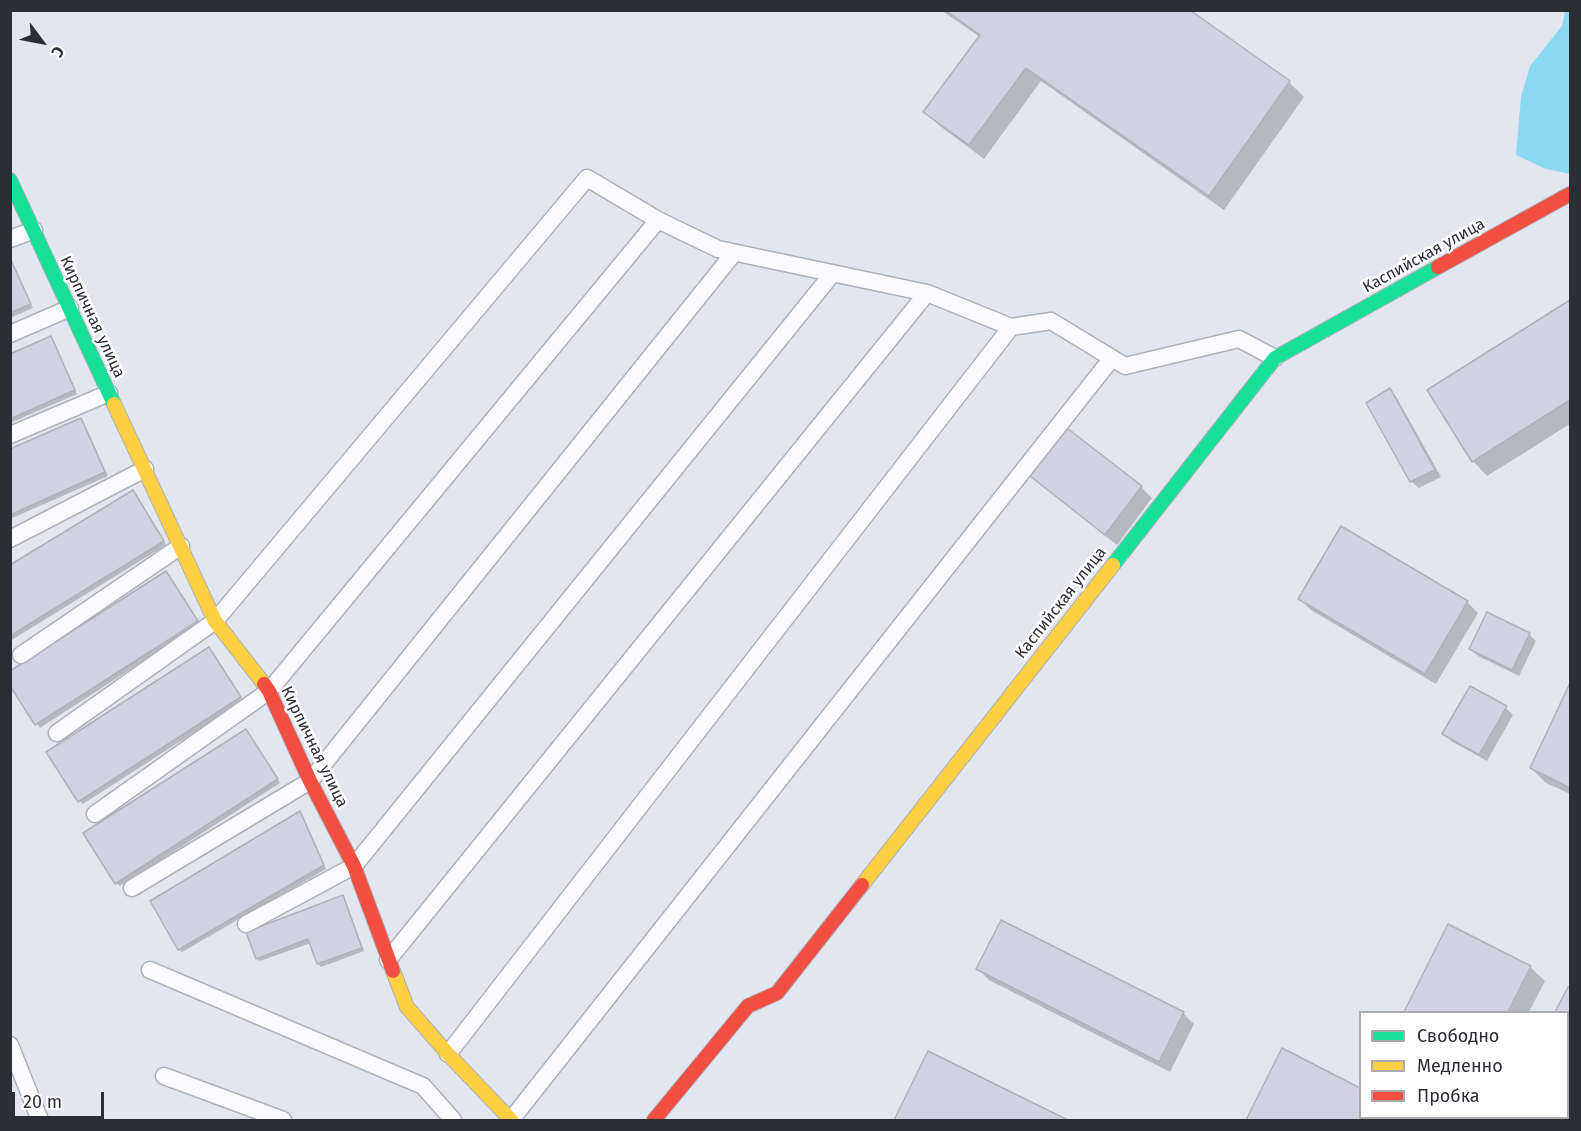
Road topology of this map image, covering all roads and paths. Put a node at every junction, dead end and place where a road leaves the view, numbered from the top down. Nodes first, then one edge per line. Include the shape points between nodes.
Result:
1 (10, 180) edge
2 (1570, 194) edge
3 (658, 220) junction
4 (34, 230) junction
5 (10, 239) edge
6 (734, 253) junction
7 (833, 273) junction
8 (927, 293) junction
9 (70, 308) junction
10 (1011, 327) junction
11 (10, 334) edge
12 (1112, 358) junction
13 (1275, 358) junction
14 (110, 393) junction
15 (10, 435) edge
16 (145, 469) junction
17 (10, 539) edge
18 (181, 546) junction
19 (215, 621) junction
20 (21, 655) dead end
21 (269, 692) junction
22 (57, 733) dead end
23 (310, 781) junction
24 (96, 814) dead end
25 (354, 866) junction
26 (132, 888) dead end
27 (246, 924) dead end
28 (388, 960) junction
29 (150, 970) dead end
30 (10, 1045) edge
31 (448, 1054) junction
32 (164, 1076) dead end
33 (40, 1120) edge
34 (283, 1120) edge
35 (453, 1120) edge
36 (511, 1120) edge
37 (654, 1120) edge

1 - 4 street, Кирпичная улица
2 - 13 street, Каспийская улица
3 - 6 lane
3 - 19 lane via 587,178
3 - 21 lane
4 - 5 lane
4 - 9 street, Кирпичная улица
6 - 7 lane
6 - 23 lane
7 - 8 lane
7 - 25 lane
8 - 10 lane
8 - 28 lane
9 - 11 lane
9 - 14 street, Кирпичная улица
10 - 12 lane via 1052,321
10 - 31 lane
12 - 13 lane via 1125,366 1239,339
12 - 36 lane
13 - 37 street, Каспийская улица via 777,993 748,1006
14 - 15 lane
14 - 16 street, Кирпичная улица
16 - 17 lane
16 - 18 street, Кирпичная улица
18 - 19 street, Кирпичная улица
18 - 20 lane
19 - 21 street, Кирпичная улица
19 - 22 lane
21 - 23 street, Кирпичная улица
21 - 24 lane
23 - 25 street, Кирпичная улица
23 - 26 lane
25 - 27 lane
25 - 28 street, Кирпичная улица
28 - 31 street, Кирпичная улица via 407,1006
29 - 35 lane via 423,1086
30 - 33 lane
31 - 36 street, Кирпичная улица
32 - 34 lane

